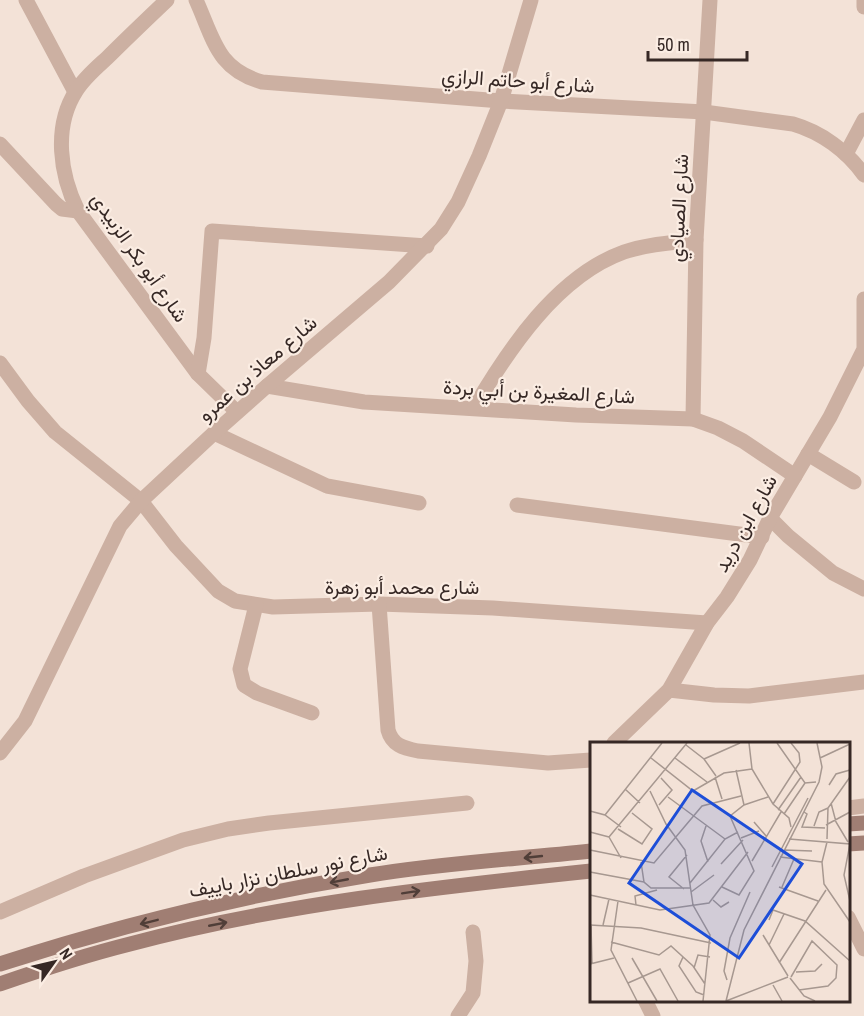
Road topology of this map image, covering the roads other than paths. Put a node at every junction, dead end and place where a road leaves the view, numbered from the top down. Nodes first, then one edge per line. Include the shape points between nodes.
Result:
1 (26, 0) edge
2 (167, 0) edge
3 (196, 0) edge
4 (710, 0) edge
5 (864, 0) edge
6 (532, 4) edge
7 (864, 7) edge
8 (75, 92) junction
9 (501, 101) junction
10 (704, 112) junction
11 (864, 120) edge
12 (0, 144) edge
13 (846, 153) junction
14 (864, 175) edge
15 (78, 211) junction
16 (696, 240) junction
17 (427, 246) junction
18 (864, 298) edge
19 (864, 349) edge
20 (0, 363) edge
21 (198, 374) junction
22 (267, 386) junction
23 (474, 408) junction
24 (237, 412) junction
25 (693, 419) junction
26 (214, 433) junction
27 (808, 454) junction
28 (795, 476) junction
29 (854, 482) dead end
30 (141, 501) junction
31 (419, 503) dead end
32 (517, 505) dead end
33 (770, 518) junction
34 (762, 537) junction
35 (864, 589) edge
36 (379, 604) junction
37 (256, 605) junction
38 (707, 623) junction
39 (864, 682) edge
40 (669, 690) junction
41 (312, 713) dead end
42 (615, 742) edge
43 (0, 753) edge
44 (590, 760) edge
45 (467, 803) dead end
46 (864, 806) edge
47 (849, 808) edge
48 (864, 823) edge
49 (849, 824) edge
50 (864, 843) edge
51 (849, 844) edge
52 (590, 851) edge
53 (590, 871) edge
54 (0, 912) edge
55 (849, 920) edge
56 (473, 932) dead end
57 (858, 949) edge
58 (0, 964) edge
59 (0, 984) edge
60 (646, 1001) edge
61 (458, 1016) edge
62 (653, 1016) edge

1 - 8 street
2 - 8 street, شارع أبو بكر الزبيدي
3 - 9 street, شارع أبو حاتم الرازي via 223,58 247,77 271,84
4 - 10 street, شارع الصيادي
5 - 7 street
6 - 9 street, شارع معاذ بن عمرو
8 - 15 street, شارع أبو بكر الزبيدي via 67,108 62,159 65,181
9 - 10 street, شارع أبو حاتم الرازي
9 - 17 street, شارع معاذ بن عمرو via 454,209
10 - 13 street, شارع أبو حاتم الرازي via 806,128
10 - 16 street, شارع الصيادي
11 - 13 street
12 - 15 street via 56,204
13 - 14 street, شارع أبو حاتم الرازي
15 - 21 street, شارع أبو بكر الزبيدي
16 - 23 street via 624,252 580,277 523,333
16 - 25 street, شارع الصيادي
17 - 21 street via 212,231
17 - 22 street, شارع معاذ بن عمرو
18 - 19 street, شارع ابن دريد
19 - 27 street, شارع ابن دريد
20 - 30 street, شارع محمد أبو زهرة via 55,432
21 - 24 street, شارع أبو بكر الزبيدي
22 - 23 street, شارع المغيرة بن أبي بردة via 364,402
22 - 24 street, شارع معاذ بن عمرو
23 - 25 street, شارع المغيرة بن أبي بردة
24 - 26 street, شارع معاذ بن عمرو
25 - 28 street, شارع المغيرة بن أبي بردة via 743,441
26 - 30 street, شارع معاذ بن عمرو
26 - 31 street via 327,486
27 - 28 street, شارع ابن دريد
27 - 29 street
28 - 33 street, شارع ابن دريد
30 - 37 street, شارع محمد أبو زهرة via 218,591
30 - 43 street, شارع معاذ بن عمرو via 120,526 26,721
32 - 34 street
33 - 34 street, شارع ابن دريد
33 - 35 street via 833,573
34 - 38 street, شارع ابن دريد via 739,579
36 - 37 street, شارع محمد أبو زهرة
36 - 38 street, شارع محمد أبو زهرة
36 - 44 street via 388,730 397,746 548,763
37 - 41 street via 240,669 244,685
38 - 40 street, شارع ابن دريد
39 - 40 street via 749,696
40 - 42 street, شارع ابن دريد
45 - 54 street via 228,829 183,840 84,876
46 - 47 street
48 - 49 main road
50 - 51 main road
52 -> 58 main road, شارع نور سلطان نزار باييف via 359,877 166,917
59 -> 53 main road, شارع نور سلطان نزار باييف via 64,962 198,928 424,890
55 - 57 street
56 - 61 street via 473,993
60 - 62 street

